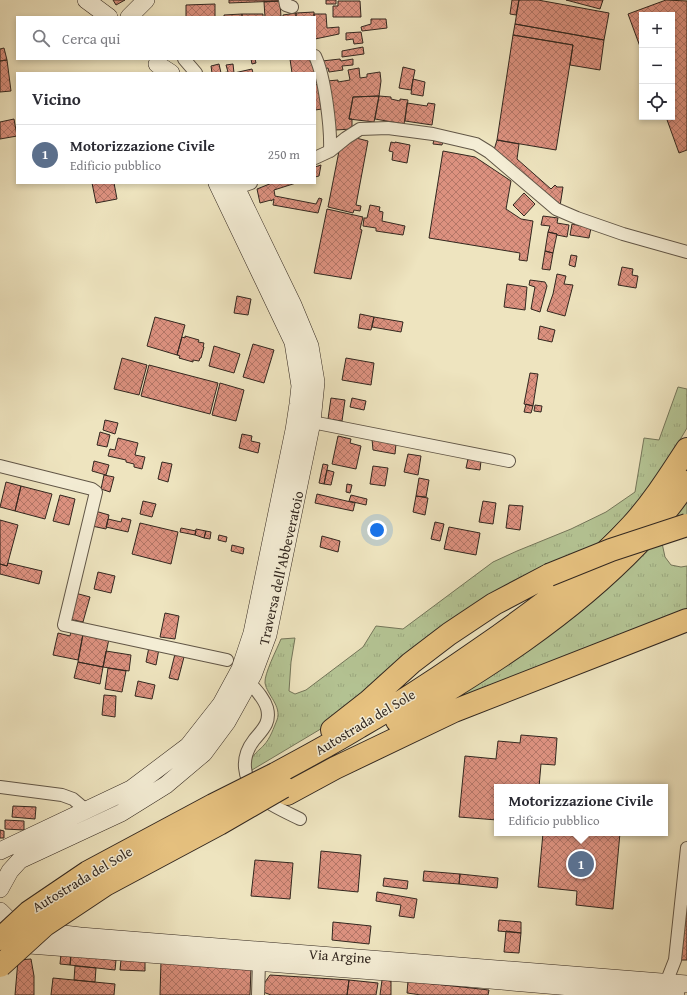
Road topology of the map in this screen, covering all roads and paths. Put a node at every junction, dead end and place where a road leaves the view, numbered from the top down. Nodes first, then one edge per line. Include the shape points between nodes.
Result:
1 (86, 0) edge
2 (146, 0) edge
3 (108, 16) edge
4 (129, 16) edge
5 (185, 60) edge
6 (316, 60) edge
7 (157, 65) edge
8 (169, 72) edge
9 (195, 72) edge
10 (330, 151) junction
11 (316, 158) edge
12 (217, 184) edge
13 (241, 185) edge
14 (687, 252) edge
15 (312, 422) junction
16 (687, 449) edge
17 (509, 461) dead end
18 (0, 466) edge
19 (687, 482) edge
20 (687, 525) edge
21 (687, 620) edge
22 (227, 660) dead end
23 (249, 682) junction
24 (279, 780) junction
25 (0, 787) edge
26 (86, 810) junction
27 (216, 814) junction
28 (300, 819) dead end
29 (687, 848) edge
30 (0, 851) edge
31 (0, 889) edge
32 (0, 911) edge
33 (0, 939) edge
34 (0, 942) edge
35 (259, 962) junction
36 (0, 966) edge
37 (687, 984) edge
38 (671, 989) edge
39 (258, 995) edge

1 - 3 street
2 - 4 street
5 - 9 street
6 - 10 street via 323,84
7 - 8 street
10 - 11 street
10 - 14 street via 360,129 388,128 433,134 476,144 490,152 556,209 623,234
12 - 26 street, Traversa dell'Abbeveratoio via 293,342 299,375 294,430 254,626 240,669 221,704 188,746 131,789
13 - 15 street, Traversa dell'Abbeveratoio via 310,346 316,382
15 - 17 street
15 - 23 street, Traversa dell'Abbeveratoio via 268,635
16 - 24 highway, Autostrada del Sole via 633,524 563,590 461,663
18 - 22 street via 96,492 64,625
19 - 24 highway, Autostrada del Sole via 655,525 619,563 585,595 538,630 467,680 348,751
20 - 24 highway, bridge via 611,550 548,575 494,604 411,663 330,732
21 - 24 highway via 454,712 335,768
23 - 28 street via 261,696 268,716 264,729 253,741 246,755 244,766 247,778 258,794
23 - 31 street, Traversa dell'Abbeveratoio via 227,722 204,752 166,784 121,814 20,860
24 - 27 highway, bridge
24 - 27 highway, bridge
25 - 26 street via 62,795 73,799
26 - 30 street, Traversa dell'Abbeveratoio
27 - 33 highway, Autostrada del Sole, bridge via 88,872 29,912
27 - 36 highway, Autostrada del Sole, bridge via 45,925
29 - 38 street
32 - 38 street, Via Argine via 9,920 31,930 80,936 537,971
34 - 35 street, Via Argine
35 - 38 street, Via Argine via 617,992
35 - 39 street
37 - 38 street, Via Argine

